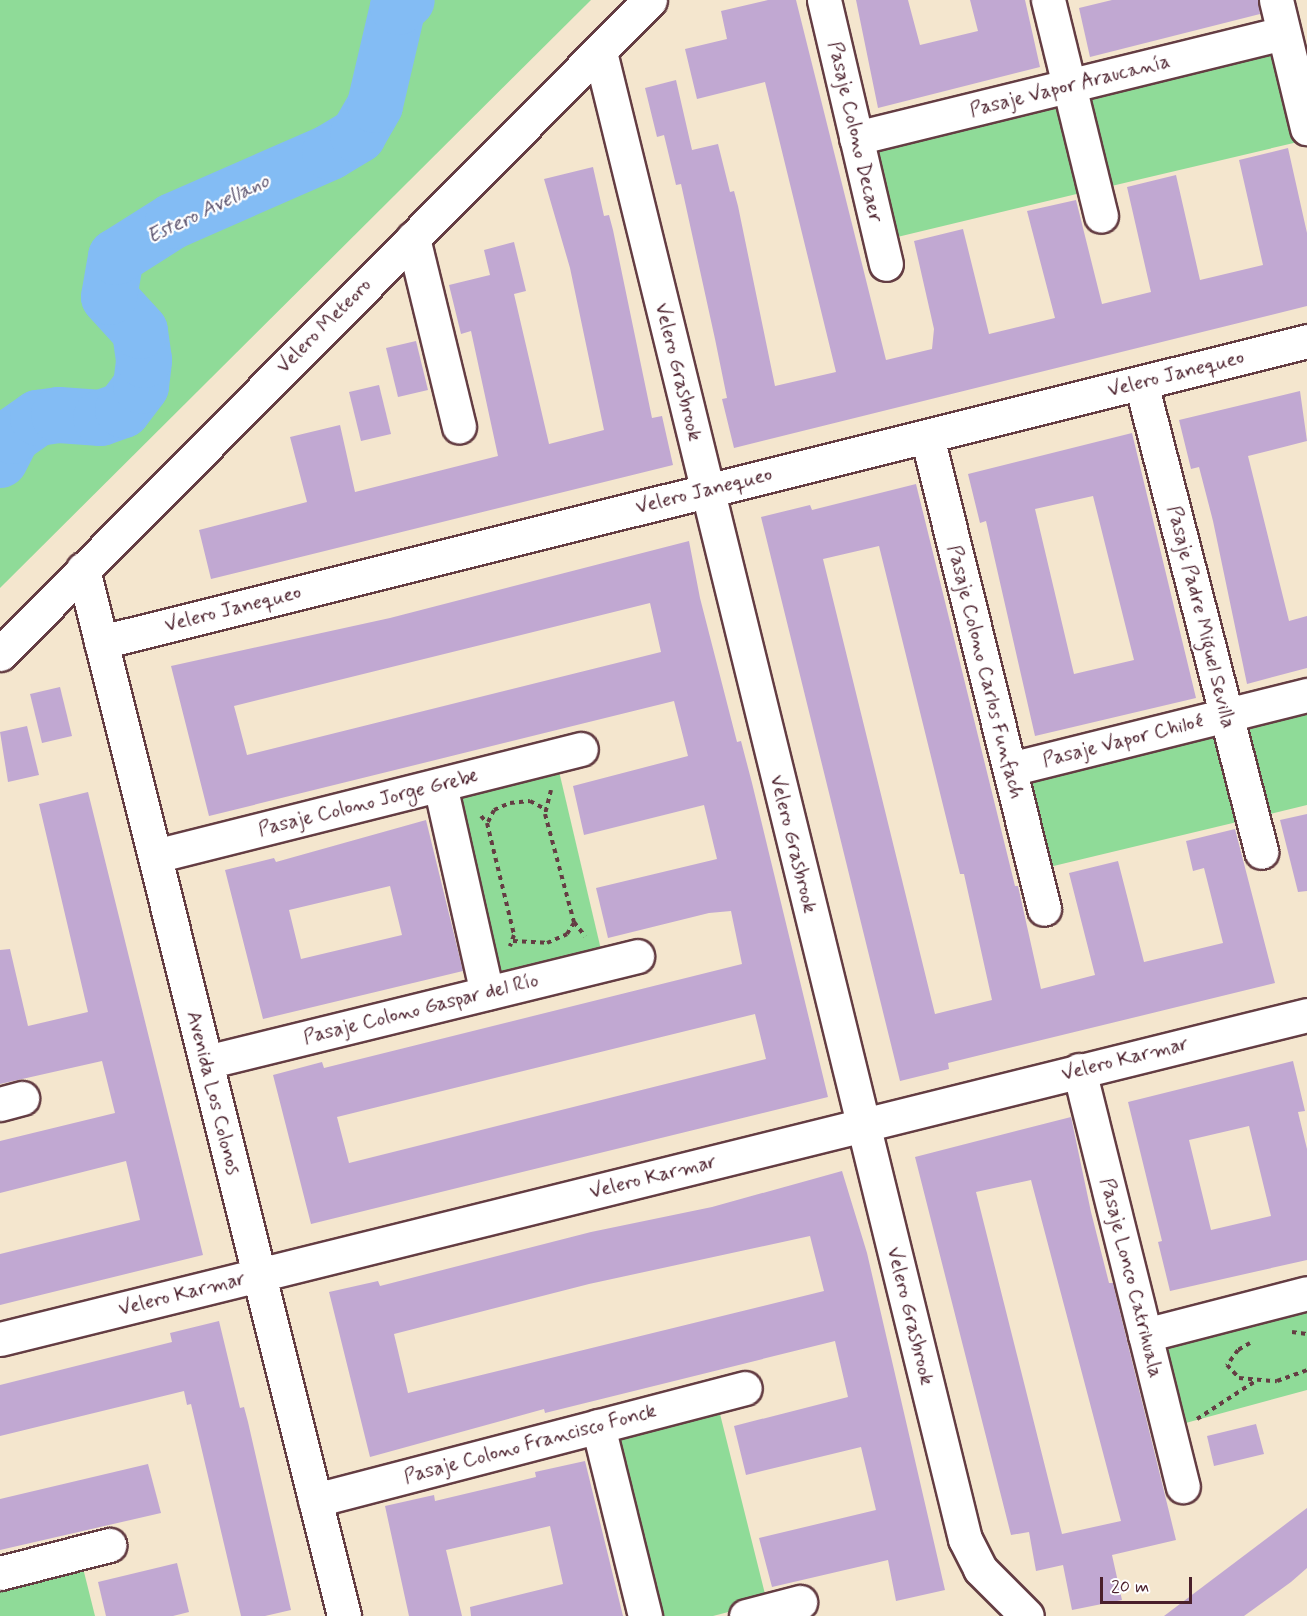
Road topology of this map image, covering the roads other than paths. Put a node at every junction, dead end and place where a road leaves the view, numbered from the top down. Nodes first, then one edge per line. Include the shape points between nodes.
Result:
1 (650, 0) edge
2 (824, 0) edge
3 (1048, 0) edge
4 (1276, 0) edge
5 (1283, 33) junction
6 (600, 52) junction
7 (1069, 86) junction
8 (1307, 128) edge
9 (856, 138) junction
10 (1101, 216) dead end
11 (413, 238) junction
12 (886, 264) dead end
13 (1307, 341) edge
14 (1141, 382) junction
15 (459, 426) dead end
16 (927, 436) junction
17 (707, 491) junction
18 (83, 569) junction
19 (101, 642) junction
20 (0, 654) edge
21 (1307, 695) edge
22 (1226, 715) junction
23 (567, 753) road end
24 (1010, 769) junction
25 (440, 785) junction
26 (1261, 852) dead end
27 (155, 856) junction
28 (1044, 909) dead end
29 (637, 956) dead end
30 (487, 993) junction
31 (1305, 1023) edge
32 (206, 1062) junction
33 (1079, 1070) junction
34 (862, 1125) junction
35 (259, 1275) junction
36 (1307, 1293) edge
37 (1145, 1335) junction
38 (0, 1339) edge
39 (745, 1388) dead end
40 (597, 1426) junction
41 (1183, 1486) dead end
42 (315, 1500) junction
43 (109, 1545) dead end
44 (0, 1573) edge
45 (800, 1602) dead end
46 (344, 1616) edge
47 (645, 1616) edge
48 (746, 1616) edge
49 (1027, 1616) edge

1 - 6 street, Velero Meteoro
2 - 9 street, Pasaje Colono Decaer
3 - 7 street
4 - 5 street
5 - 7 street, Pasaje Vapor Araucanía
5 - 8 street
6 - 11 street, Velero Meteoro
6 - 17 street, Velero Grasbrook
7 - 9 street, Pasaje Vapor Araucanía
7 - 10 street
9 - 12 street, Pasaje Colono Decaer
11 - 15 street
11 - 18 street, Velero Meteoro
13 - 14 street, Velero Janequeo
14 - 16 street, Velero Janequeo
14 - 22 street, Pasaje Padre Miguel Sevilla
16 - 17 street, Velero Janequeo
16 - 24 street, Pasaje Colono Carlos Funfach
17 - 19 street, Velero Janequeo
17 - 34 street, Velero Grasbrook
18 - 19 street, Avenida Los Colonos
18 - 20 street, Velero Meteoro
19 - 27 street, Avenida Los Colonos
21 - 22 street, Pasaje Vapor Chiloé
22 - 24 street, Pasaje Vapor Chiloé
22 - 26 street, Pasaje Padre Miguel Sevilla
23 - 25 street, Pasaje Colono Jorge Grebe
24 - 28 street, Pasaje Colono Carlos Funfach
25 - 27 street, Pasaje Colono Jorge Grebe
25 - 30 street
27 - 32 street, Avenida Los Colonos
29 - 30 street, Pasaje Colono Gaspar del Río
30 - 32 street, Pasaje Colono Gaspar del Río
31 - 33 street, Velero Karmar
32 - 35 street, Avenida Los Colonos
33 - 34 street, Velero Karmar
33 - 37 street, Pasaje Lonco Catrihuala
34 - 35 street, Velero Karmar
34 - 49 street, Velero Grasbrook via 965,1539 980,1569
35 - 38 street, Velero Karmar
35 - 42 street, Avenida Los Colonos
36 - 37 street
37 - 41 street, Pasaje Lonco Catrihuala
39 - 40 street, Pasaje Colono Francisco Fonck
40 - 42 street, Pasaje Colono Francisco Fonck
40 - 47 street
42 - 46 street, Avenida Los Colonos
43 - 44 street
45 - 48 street

